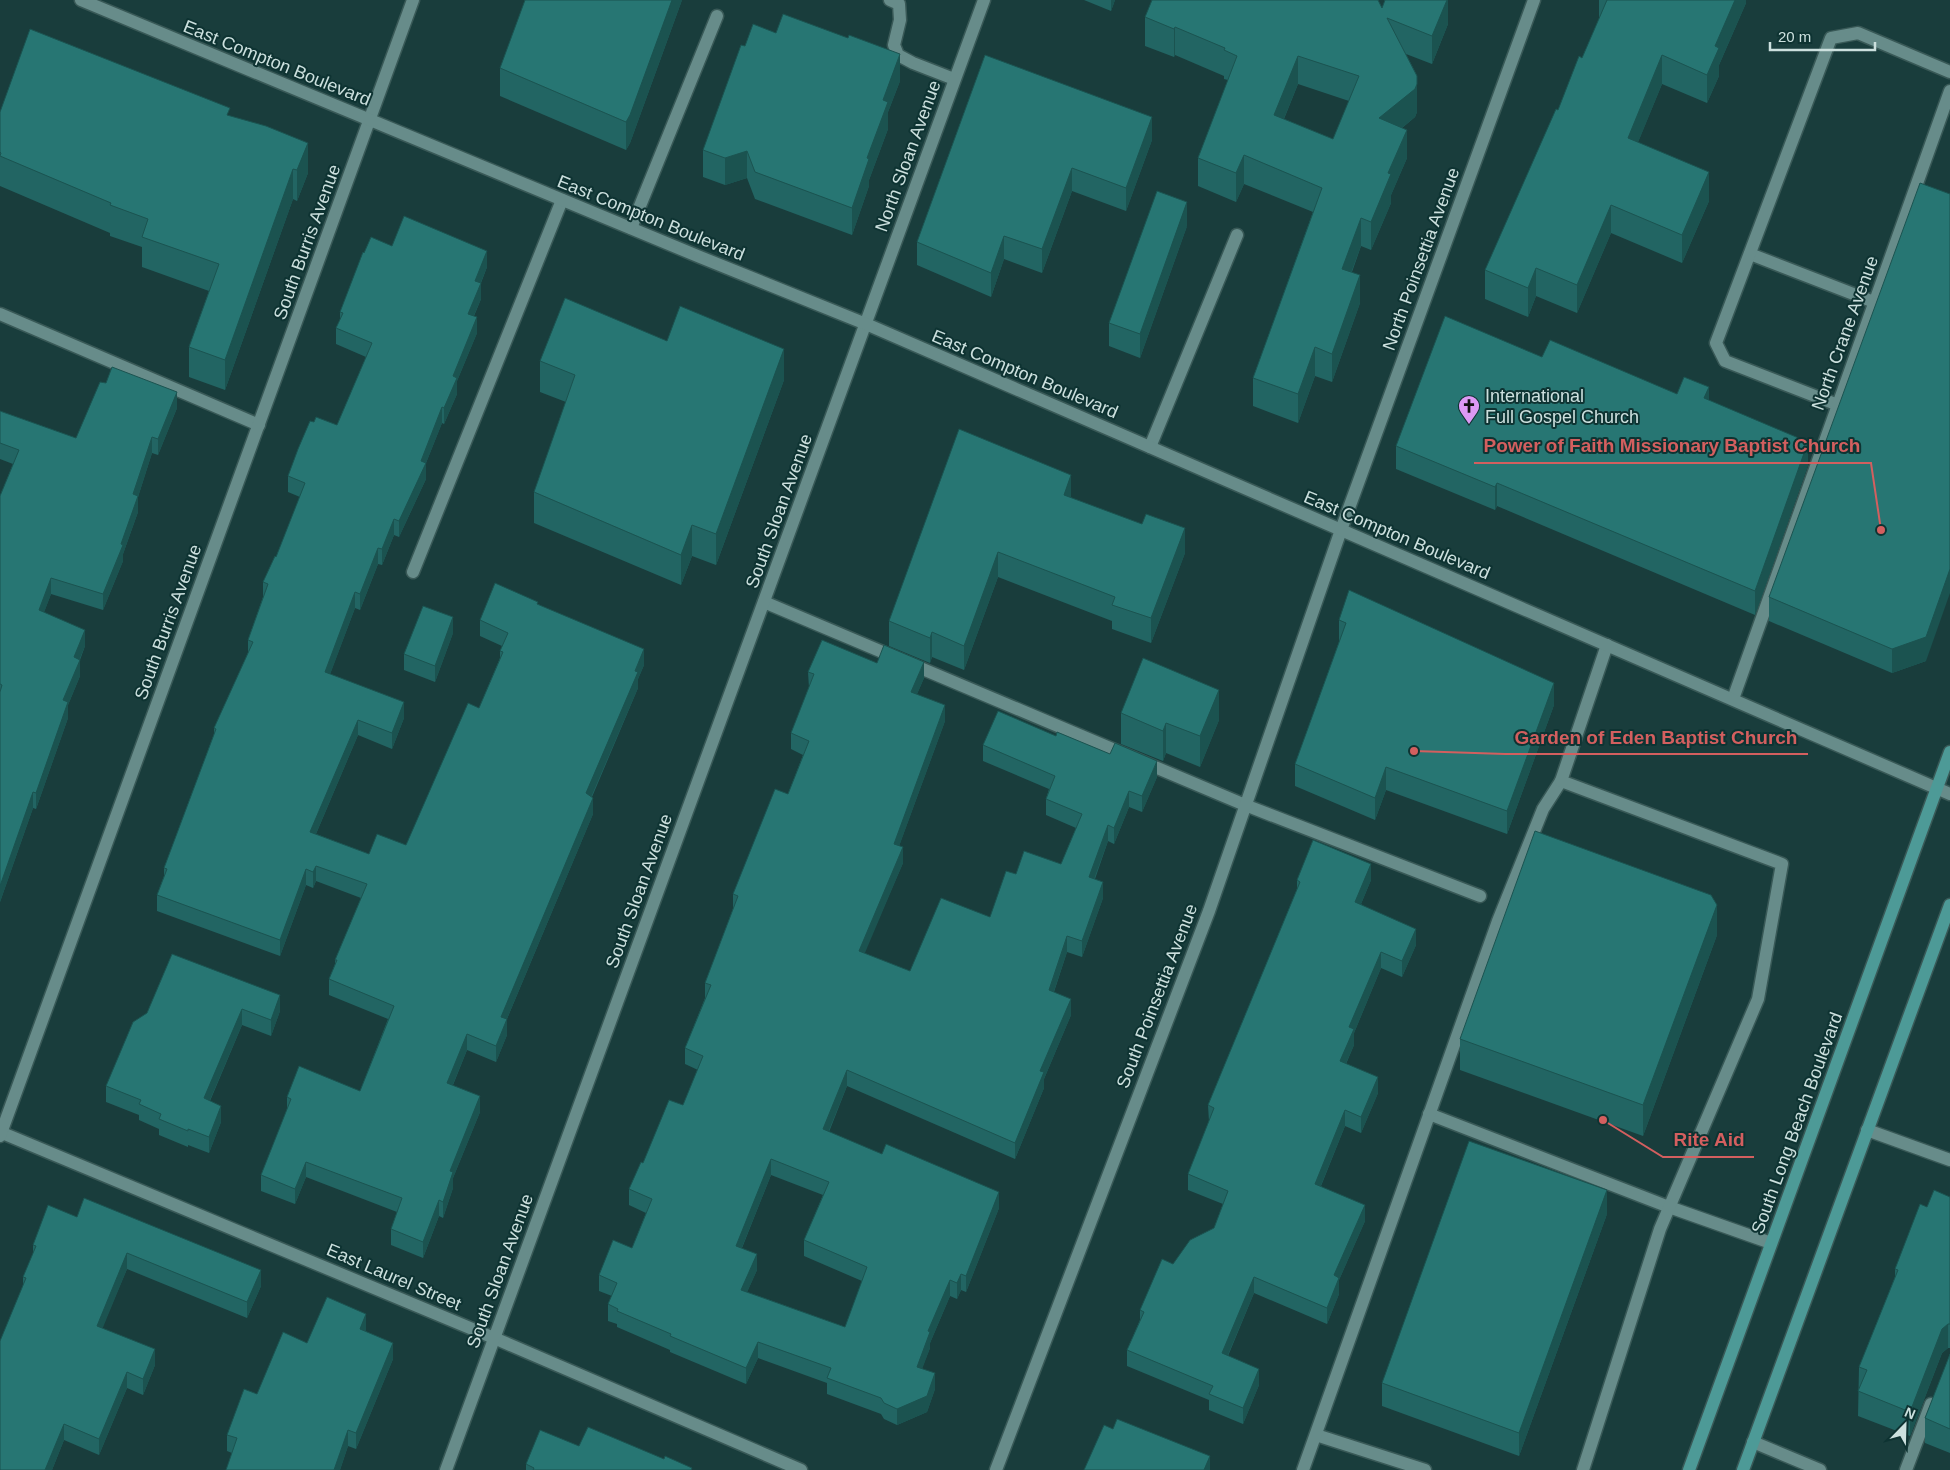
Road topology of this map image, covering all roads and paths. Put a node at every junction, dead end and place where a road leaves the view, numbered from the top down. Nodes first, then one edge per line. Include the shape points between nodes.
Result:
1 (81, 0) edge
2 (413, 0) edge
3 (890, 0) edge
4 (984, 0) edge
5 (1534, 0) edge
6 (717, 16) dead end
7 (1950, 72) edge
8 (954, 79) junction
9 (1950, 91) edge
10 (370, 120) junction
11 (562, 200) junction
12 (631, 228) junction
13 (1237, 236) dead end
14 (1750, 254) junction
15 (1874, 302) junction
16 (0, 314) edge
17 (866, 324) junction
18 (1838, 405) junction
19 (258, 425) junction
20 (1150, 447) junction
21 (1341, 530) junction
22 (413, 572) dead end
23 (764, 602) junction
24 (1607, 645) junction
25 (1733, 699) junction
26 (1950, 752) edge
27 (1561, 781) junction
28 (1937, 788) junction
29 (1950, 794) edge
30 (1245, 805) junction
31 (1480, 896) dead end
32 (1950, 905) edge
33 (1429, 1114) junction
34 (1867, 1130) junction
35 (0, 1134) edge
36 (1950, 1160) edge
37 (1669, 1207) junction
38 (1771, 1243) junction
39 (494, 1338) junction
40 (1937, 1390) edge
41 (1316, 1435) junction
42 (1753, 1442) junction
43 (446, 1470) edge
44 (801, 1470) edge
45 (996, 1470) edge
46 (1303, 1470) edge
47 (1425, 1470) edge
48 (1583, 1470) edge
49 (1689, 1470) edge
50 (1743, 1470) edge
51 (1820, 1470) edge
52 (1906, 1470) edge

1 - 10 street, East Compton Boulevard
2 - 10 street, South Burris Avenue
3 - 8 street via 899,4 900,20 894,45 898,55
4 - 8 street, North Sloan Avenue
5 - 21 street, North Poinsettia Avenue
6 - 12 street
7 - 14 street via 1858,33 1831,38
8 - 17 street, North Sloan Avenue
9 - 15 street, North Crane Avenue
10 - 11 street, East Compton Boulevard
10 - 19 street, South Burris Avenue
11 - 12 street, East Compton Boulevard
11 - 22 street
12 - 17 street, East Compton Boulevard
13 - 20 street
14 - 15 street
14 - 18 street via 1716,343 1725,361
15 - 18 street, North Crane Avenue
16 - 19 street
17 - 20 street, East Compton Boulevard
17 - 23 street, South Sloan Avenue
18 - 25 street, North Crane Avenue
19 - 35 street, South Burris Avenue
20 - 21 street, East Compton Boulevard
21 - 24 street, East Compton Boulevard
21 - 30 street, South Poinsettia Avenue
23 - 30 street
23 - 39 street, South Sloan Avenue
24 - 25 street, East Compton Boulevard
24 - 27 street
25 - 28 street, East Compton Boulevard
26 - 28 main road, South Long Beach Boulevard
27 - 33 street via 1544,809 1498,921
27 - 37 street via 1782,864 1758,999
28 - 29 street, East Compton Boulevard
28 - 38 main road, South Long Beach Boulevard
30 - 31 street
30 - 45 street, South Poinsettia Avenue via 1209,911
32 - 34 main road
33 - 37 street
33 - 41 street
34 - 36 street
34 - 42 main road
35 - 39 street, East Laurel Street
37 - 38 street
37 - 48 street
38 - 49 main road, South Long Beach Boulevard
39 - 43 street, South Sloan Avenue
39 - 44 street, East Laurel Street
40 - 52 street
41 - 46 street
41 - 47 street
42 - 50 main road
42 - 51 street

